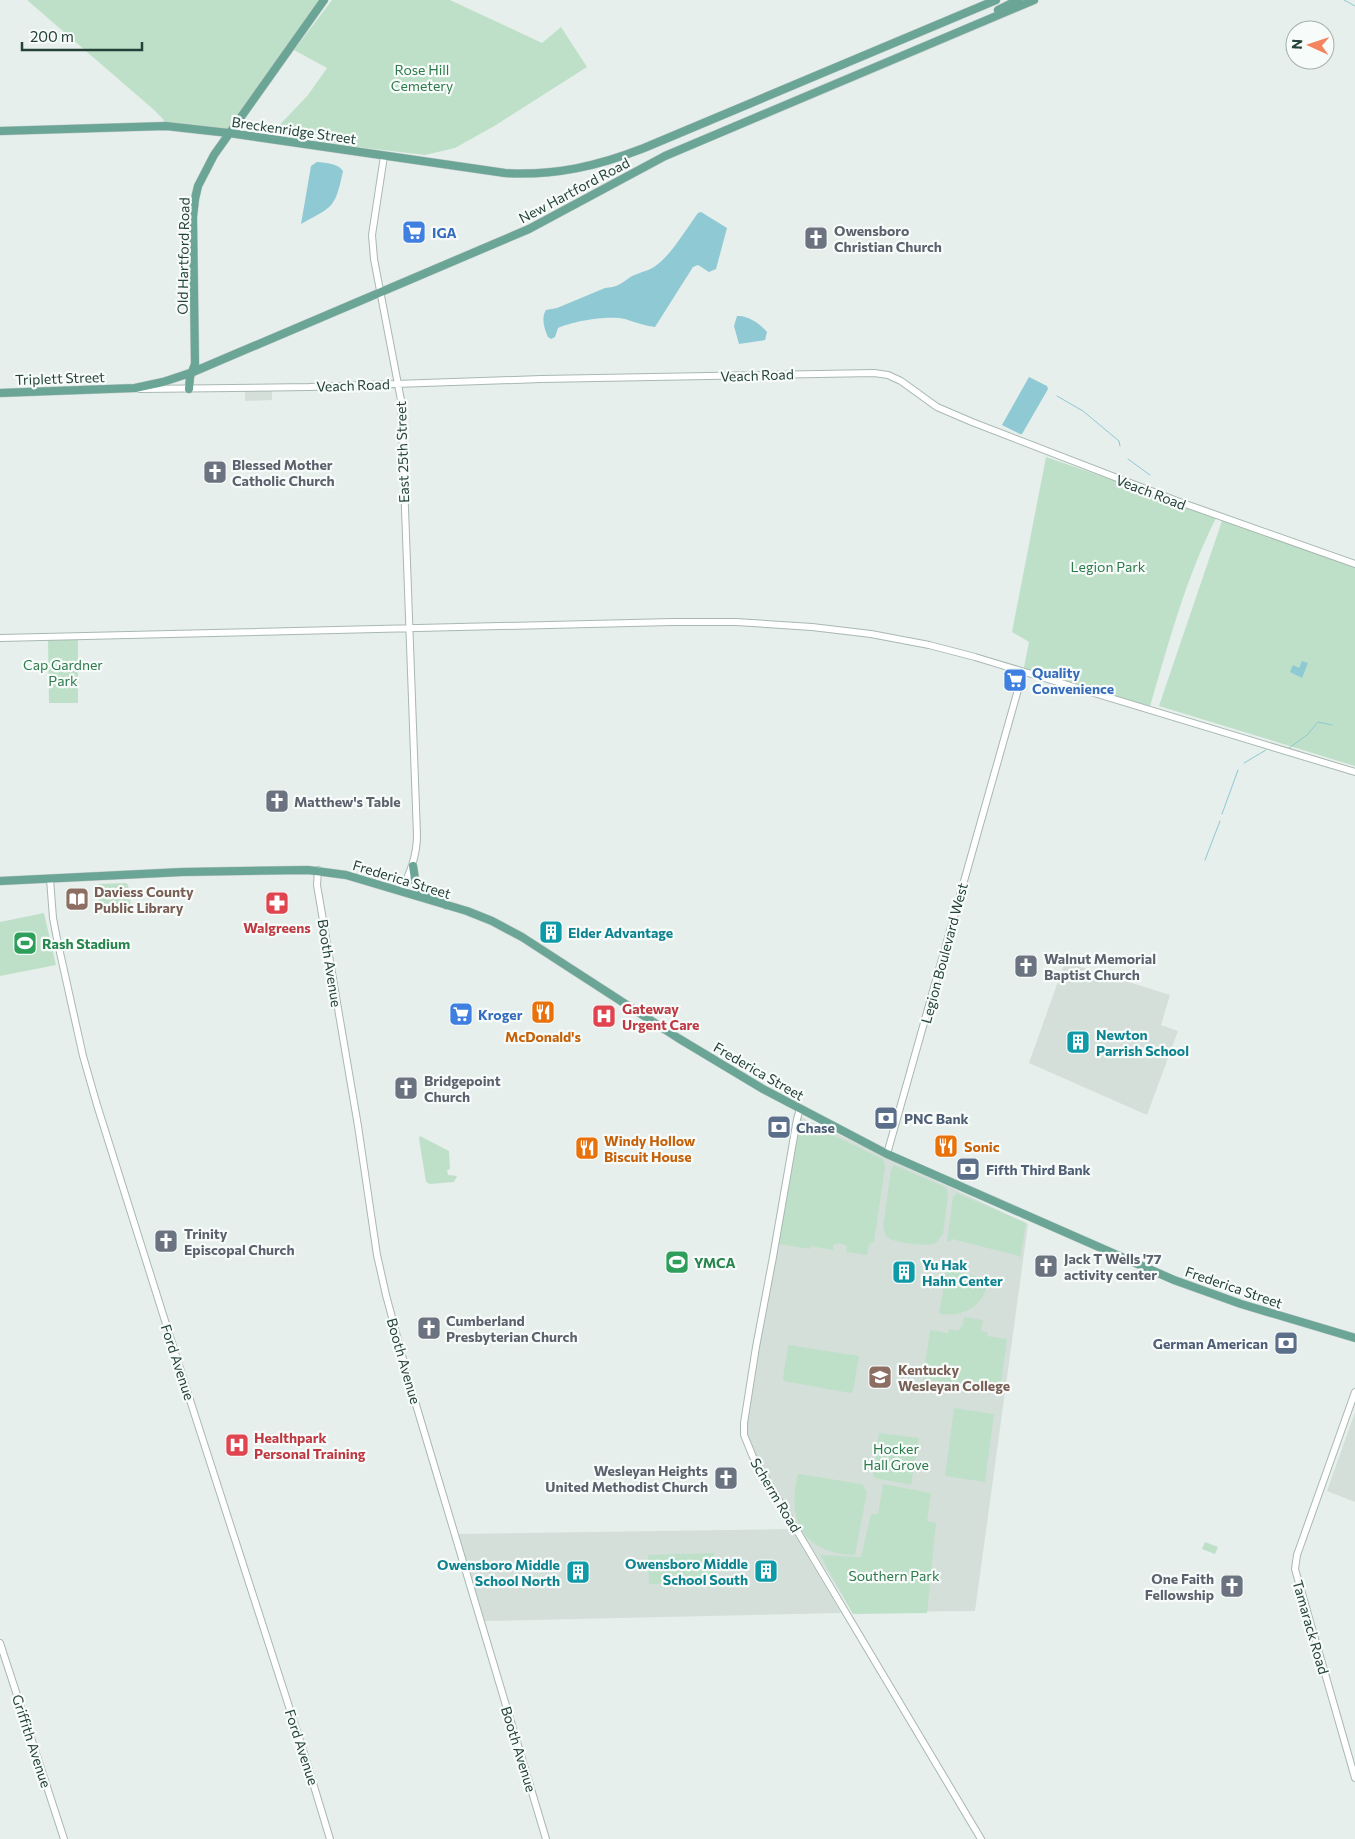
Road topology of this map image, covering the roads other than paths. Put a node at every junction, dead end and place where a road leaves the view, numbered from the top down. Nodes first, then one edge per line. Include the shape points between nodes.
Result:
1 (324, 0) edge
2 (996, 0) edge
3 (1018, 0) edge
4 (1034, 0) edge
5 (971, 27) junction
6 (0, 131) edge
7 (229, 133) junction
8 (384, 156) junction
9 (583, 168) joint
10 (381, 293) junction
11 (193, 372) junction
12 (399, 384) junction
13 (122, 389) junction
14 (192, 389) junction
15 (0, 393) edge
16 (1355, 564) edge
17 (408, 629) junction
18 (0, 638) edge
19 (1023, 672) junction
20 (1355, 772) edge
21 (413, 866) junction
22 (318, 870) junction
23 (50, 878) junction
24 (0, 881) edge
25 (401, 891) junction
26 (446, 905) junction
27 (800, 1109) junction
28 (887, 1154) junction
29 (1355, 1338) edge
30 (1355, 1392) edge
31 (0, 1643) edge
32 (1355, 1778) edge
33 (64, 1839) edge
34 (330, 1839) edge
35 (546, 1839) edge
36 (981, 1839) edge

1 - 7 main road, Old Hartford Road
2 - 9 main road, New Hartford Road via 644,148
3 - 5 main road
4 - 5 main road, New Hartford Road
5 - 10 main road, New Hartford Road via 665,156 529,229
6 - 7 main road, Breckenridge Street via 166,126
7 - 8 main road, Breckenridge Street
7 - 11 main road, Old Hartford Road via 208,164 195,199
8 - 9 main road, Breckenridge Street via 520,174
8 - 10 street, East 25th Street via 372,235
10 - 11 main road, New Hartford Road
10 - 12 street, East 25th Street
11 - 13 main road, New Hartford Road
11 - 14 main road, Old Hartford Road
12 - 14 street, Veach Road
12 - 16 street, Veach Road via 835,373 888,375 908,385 937,407 972,422 1183,504
12 - 17 street, East 25th Street
13 - 14 street, Veach Road
13 - 15 main road, Triplett Street
17 - 18 street
17 - 19 street via 663,622 765,623 906,640 968,654
17 - 21 street, East 25th Street via 417,843
19 - 20 street
19 - 28 street, Legion Boulevard West
21 - 25 street, East 25th Street
21 - 26 main road via 418,890 443,898
22 - 23 main road, Frederica Street
22 - 25 main road, Frederica Street
22 - 35 street, Booth Avenue via 317,885 386,1295
23 - 24 main road, Frederica Street
23 - 34 street, Ford Avenue via 56,939 89,1079
25 - 26 main road, Frederica Street
26 - 27 main road, Frederica Street via 514,932 678,1038
27 - 28 main road, Frederica Street
27 - 36 street, Scherm Road via 756,1347 744,1435 753,1457
28 - 29 main road, Frederica Street via 1174,1280
30 - 32 street, Tamarack Road via 1295,1569
31 - 33 street, Griffith Avenue

